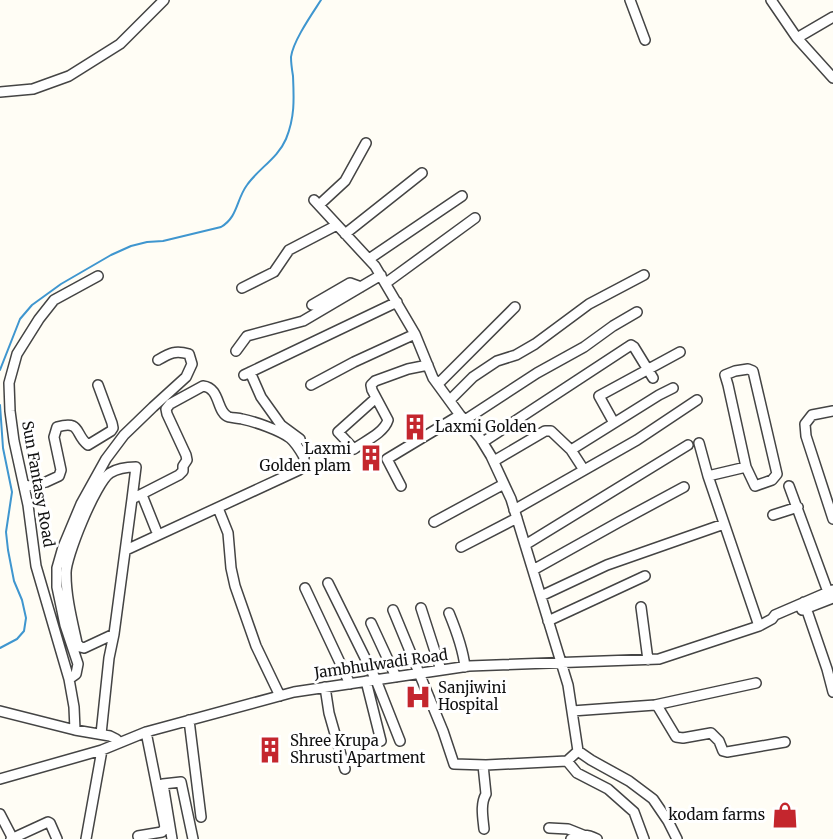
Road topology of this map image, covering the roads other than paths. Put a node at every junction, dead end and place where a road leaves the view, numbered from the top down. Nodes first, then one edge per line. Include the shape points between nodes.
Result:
1 (164, 0) edge
2 (630, 0) edge
3 (771, 0) edge
4 (833, 17) edge
5 (797, 38) junction
6 (645, 40) dead end
7 (833, 78) edge
8 (0, 92) edge
9 (366, 143) dead end
10 (422, 173) dead end
11 (462, 196) dead end
12 (475, 218) dead end
13 (337, 225) junction
14 (345, 234) junction
15 (369, 259) junction
16 (644, 275) dead end
17 (98, 276) dead end
18 (383, 279) junction
19 (361, 287) junction
20 (242, 288) dead end
21 (397, 302) junction
22 (312, 305) dead end
23 (515, 307) dead end
24 (637, 312) dead end
25 (415, 334) junction
26 (236, 351) dead end
27 (680, 352) dead end
28 (158, 360) dead end
29 (428, 365) junction
30 (648, 369) junction
31 (653, 378) dead end
32 (438, 384) junction
33 (98, 385) dead end
34 (311, 385) dead end
35 (673, 388) dead end
36 (376, 398) junction
37 (697, 399) dead end
38 (450, 400) junction
39 (833, 411) edge
40 (462, 417) junction
41 (614, 423) junction
42 (300, 439) dead end
43 (483, 442) junction
44 (699, 443) dead end
45 (688, 446) dead end
46 (571, 450) junction
47 (494, 461) junction
48 (746, 467) junction
49 (584, 470) junction
50 (708, 476) junction
51 (504, 484) junction
52 (401, 486) dead end
53 (789, 486) dead end
54 (24, 487) junction
55 (684, 487) dead end
56 (142, 495) junction
57 (132, 499) junction
58 (218, 507) junction
59 (798, 507) junction
60 (515, 514) junction
61 (773, 515) dead end
62 (833, 519) edge
63 (434, 522) dead end
64 (724, 524) junction
65 (156, 530) dead end
66 (525, 545) junction
67 (461, 547) dead end
68 (126, 550) junction
69 (533, 570) junction
70 (645, 576) dead end
71 (328, 583) dead end
72 (305, 588) dead end
73 (831, 593) edge
74 (541, 596) junction
75 (805, 605) junction
76 (641, 607) dead end
77 (421, 608) dead end
78 (393, 610) dead end
79 (449, 613) dead end
80 (548, 621) junction
81 (371, 623) dead end
82 (759, 626) junction
83 (114, 634) junction
84 (648, 660) junction
85 (561, 663) junction
86 (465, 667) junction
87 (441, 670) junction
88 (418, 673) junction
89 (396, 676) junction
90 (69, 679) junction
91 (371, 680) junction
92 (756, 683) dead end
93 (350, 684) junction
94 (325, 687) junction
95 (833, 692) edge
96 (280, 696) junction
97 (655, 705) junction
98 (0, 711) edge
99 (572, 711) junction
100 (189, 720) junction
101 (75, 730) junction
102 (146, 732) junction
103 (101, 734) junction
104 (381, 741) dead end
105 (400, 741) dead end
106 (119, 742) junction
107 (785, 742) dead end
108 (102, 750) junction
109 (578, 751) junction
110 (567, 760) junction
111 (483, 765) junction
112 (345, 770) dead end
113 (621, 776) junction
114 (0, 779) edge
115 (160, 783) junction
116 (611, 792) junction
117 (0, 814) edge
118 (201, 817) dead end
119 (549, 828) dead end
120 (484, 829) dead end
121 (583, 835) junction
122 (12, 839) edge
123 (57, 839) edge
124 (86, 839) edge
125 (139, 839) edge
126 (172, 839) edge
127 (193, 839) edge
128 (571, 839) edge
129 (597, 839) edge
130 (644, 839) edge
131 (677, 839) edge

1 - 8 street via 120,44 69,76 33,89
2 - 6 street
3 - 5 street
4 - 5 street
5 - 7 street
9 - 13 street via 345,181 317,203
10 - 14 street
11 - 15 street
12 - 18 street
13 - 14 street
13 - 20 street via 289,250 274,272
14 - 15 street
15 - 18 street
16 - 38 street via 589,304 535,344 497,361 473,377
17 - 54 street, Sun Fantasy Road via 54,300 17,354 9,383 10,411
18 - 19 street
18 - 21 street
19 - 22 street via 350,283
19 - 26 street via 303,321 247,336
21 - 25 street
21 - 42 street via 247,373 281,425
23 - 32 street
24 - 40 street
25 - 29 street
25 - 34 street
27 - 30 street
28 - 90 street via 179,351 189,354 192,364 186,377 124,435 106,459 81,504 57,568 60,603 78,664 76,674
29 - 32 street
29 - 36 street via 375,381 372,390
30 - 31 street
30 - 41 street via 599,396
30 - 43 street via 631,345
32 - 38 street
33 - 54 street via 112,423 111,431 88,445 76,427 57,427 54,437 59,476
35 - 41 street
36 - 36 street via 387,424 354,449 339,432
37 - 49 street
38 - 40 street
39 - 62 street via 812,415 805,424
40 - 43 street
40 - 52 street via 387,459
41 - 46 street
43 - 47 street
44 - 50 street
45 - 66 street
46 - 47 street via 551,431 545,431
46 - 49 street
47 - 51 street
48 - 48 street via 725,375 748,369 753,371 777,474 755,486
48 - 50 street
49 - 60 street
50 - 64 street
51 - 60 street
51 - 63 street
53 - 59 street
54 - 90 street, Sun Fantasy Road via 36,566
55 - 69 street
56 - 57 street
56 - 58 street via 183,471 186,455 166,409 203,386 213,391 229,417 263,425 290,438 304,457 299,470
56 - 65 street
57 - 68 street
57 - 83 street via 136,467 107,475 76,537 65,572 68,603 80,647
58 - 68 street
58 - 96 street via 228,533 235,586 256,646
59 - 61 street
59 - 73 street
60 - 66 street
60 - 67 street
64 - 74 street via 607,565
64 - 82 street
66 - 69 street
68 - 83 street
69 - 74 street
70 - 80 street
71 - 91 street
72 - 93 street
73 - 75 street, Jambhulwadi Road
74 - 80 street
75 - 82 street, Jambhulwadi Road via 775,615
75 - 95 street
76 - 84 street
77 - 87 street
78 - 88 street
79 - 86 street
80 - 85 street
81 - 89 street
82 - 84 street, Jambhulwadi Road
83 - 103 street
84 - 85 street, Jambhulwadi Road
85 - 86 street, Jambhulwadi Road
85 - 99 street
86 - 87 street, Jambhulwadi Road
87 - 88 street, Jambhulwadi Road
88 - 89 street, Jambhulwadi Road
88 - 111 street via 454,764
89 - 91 street, Jambhulwadi Road
90 - 101 street, Sun Fantasy Road
91 - 93 street, Jambhulwadi Road
91 - 104 street
91 - 105 street
92 - 97 street
93 - 94 street, Jambhulwadi Road
94 - 96 street, Jambhulwadi Road
94 - 112 street via 328,713
96 - 100 street, Jambhulwadi Road
97 - 99 street
97 - 107 street via 676,737 711,733 723,751
98 - 101 street
99 - 109 street
100 - 102 street, Jambhulwadi Road
100 - 118 street
101 - 103 street
102 - 106 street, Jambhulwadi Road
102 - 115 street
103 - 106 street via 113,736
106 - 108 street, Jambhulwadi Road
108 - 114 street, Jambhulwadi Road
108 - 124 street
109 - 110 street
109 - 113 street
110 - 111 street
110 - 116 street via 577,773
111 - 120 street
113 - 116 street
113 - 131 street via 653,799
115 - 125 street via 165,827 162,832 138,836
115 - 126 street
115 - 127 street via 182,782
116 - 130 street via 634,812
117 - 122 street
119 - 121 street
121 - 128 street
121 - 129 street
122 - 123 street via 48,822

